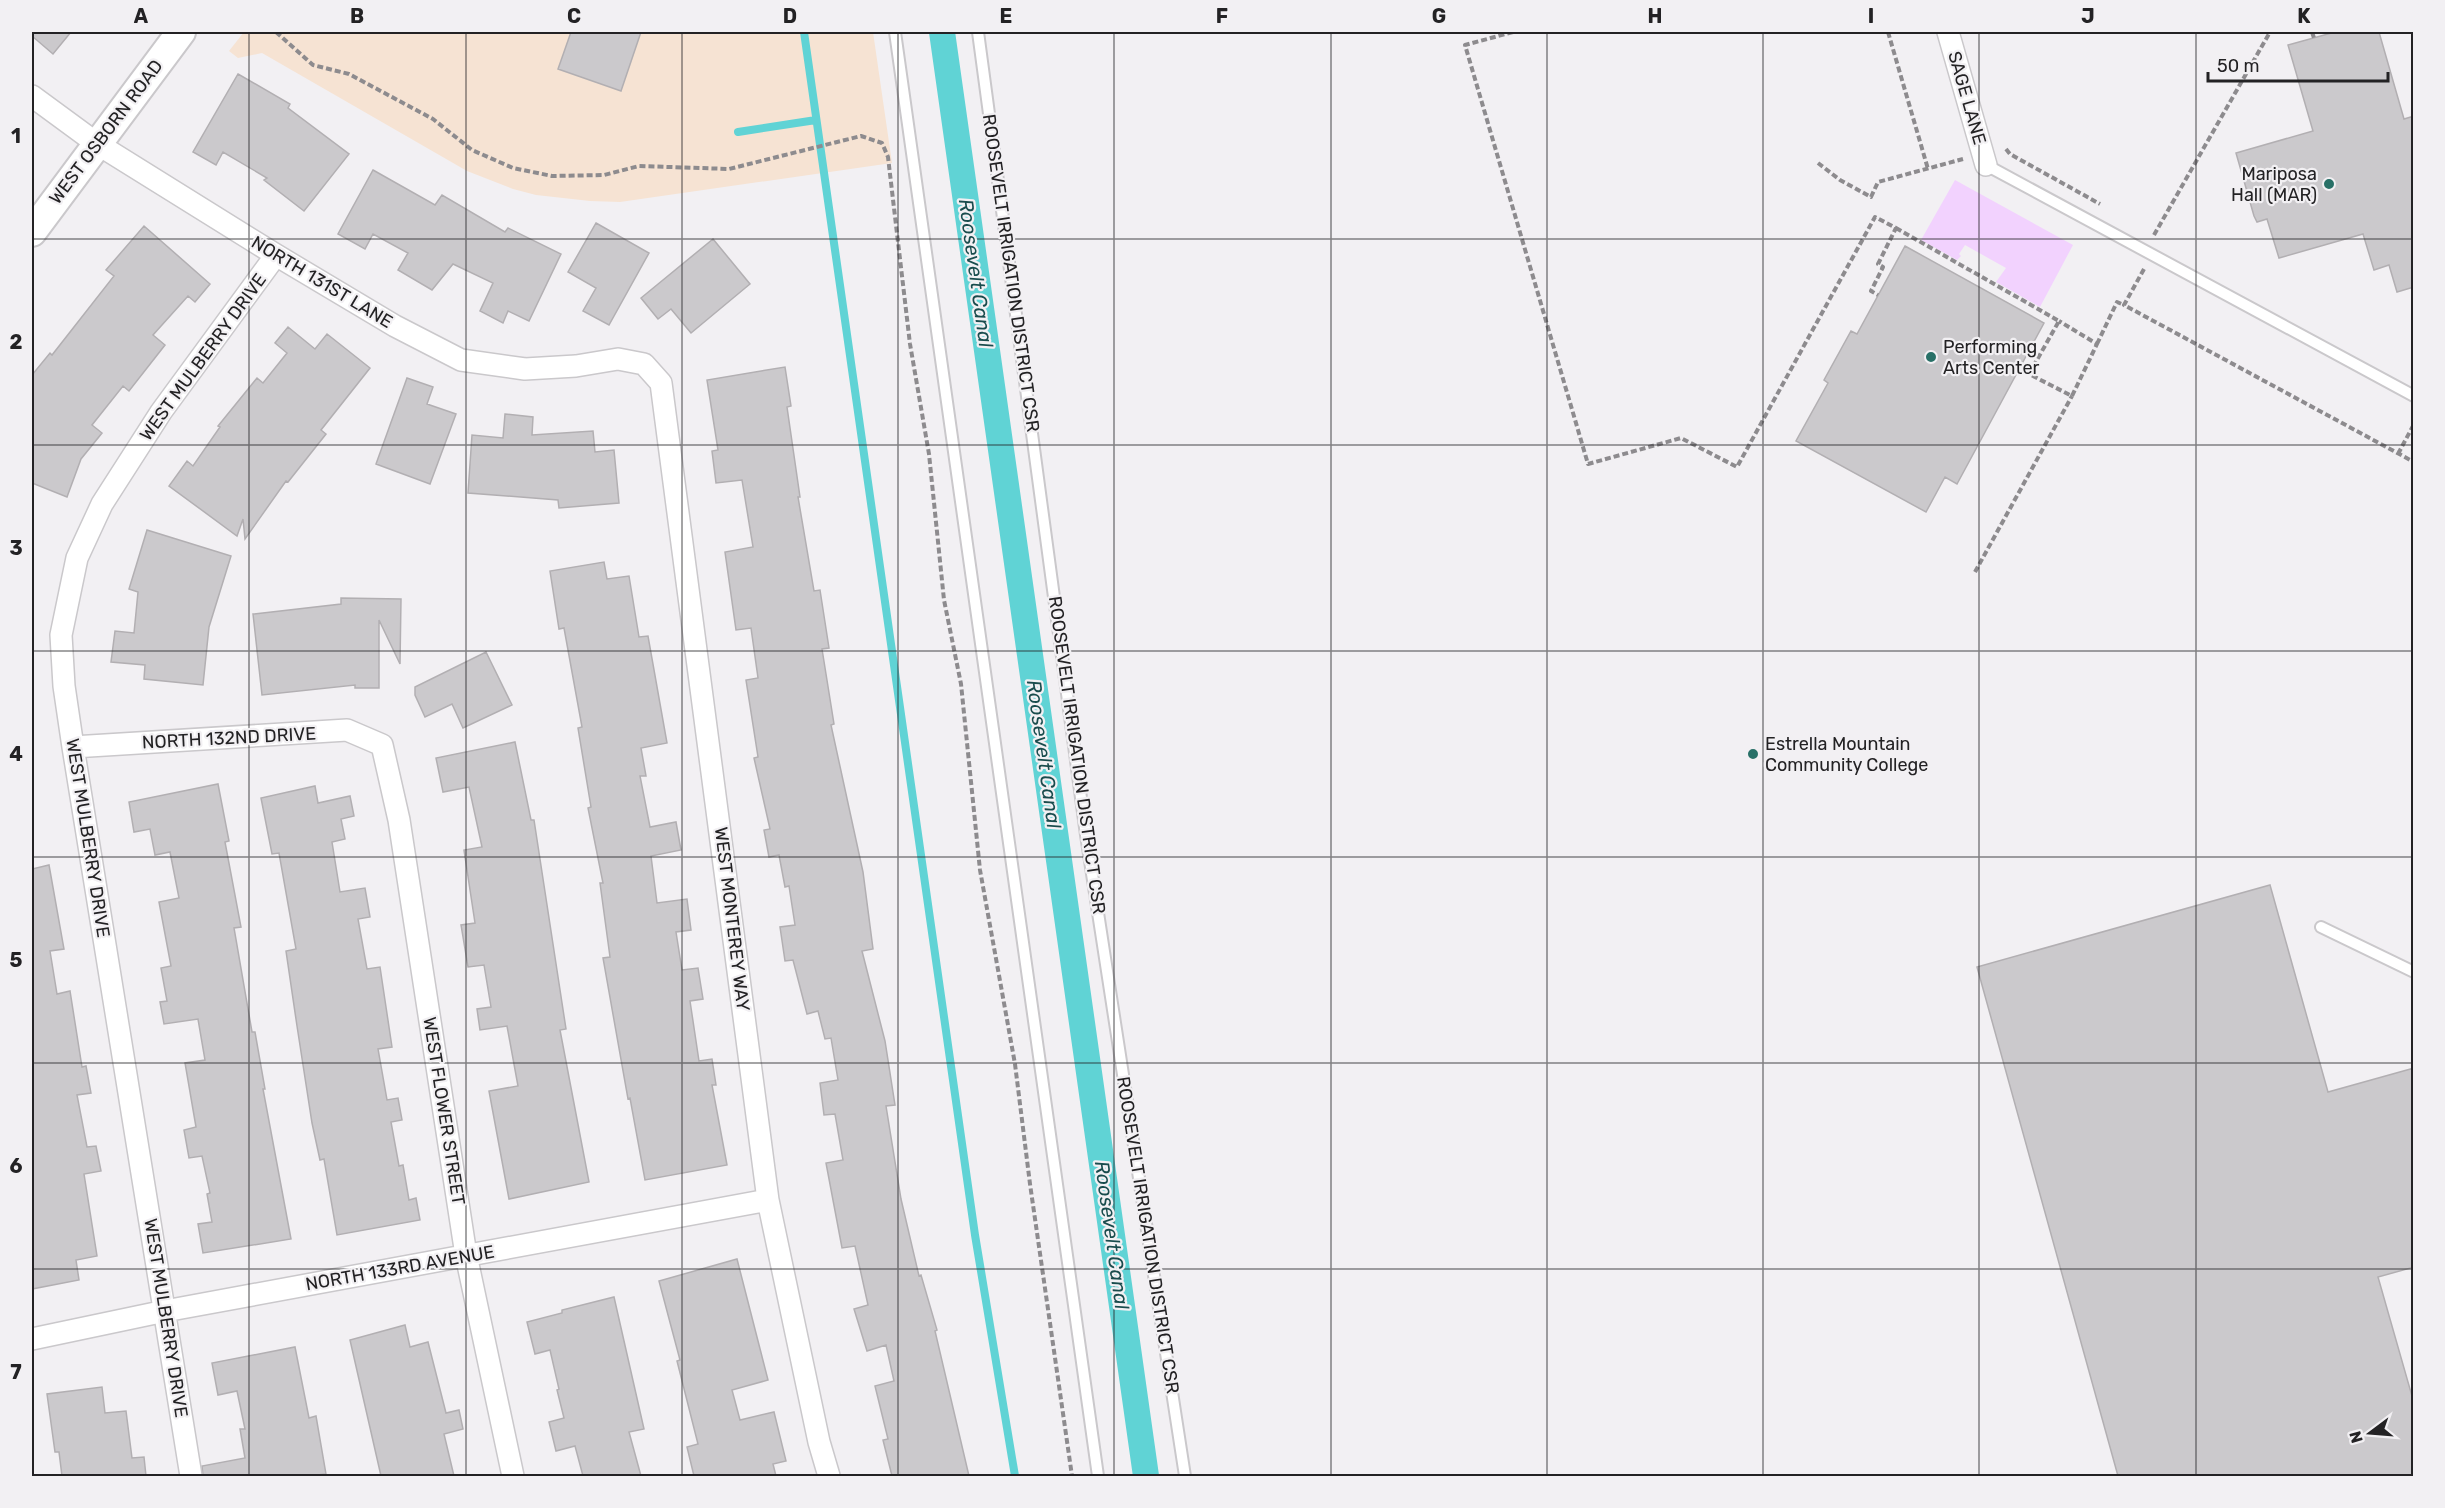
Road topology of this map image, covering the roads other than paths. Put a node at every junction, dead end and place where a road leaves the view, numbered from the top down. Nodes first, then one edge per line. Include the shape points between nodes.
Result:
1 (181, 32) edge
2 (895, 32) edge
3 (978, 32) edge
4 (1948, 32) edge
5 (32, 96) edge
6 (96, 143) junction
7 (1984, 160) joint
8 (32, 232) edge
9 (276, 255) junction
10 (644, 364) joint
11 (2414, 396) edge
12 (382, 745) joint
13 (73, 747) junction
14 (2320, 927) dead end
15 (2414, 972) edge
16 (768, 1200) junction
17 (466, 1256) junction
18 (165, 1311) junction
19 (32, 1339) edge
20 (191, 1476) edge
21 (513, 1476) edge
22 (829, 1476) edge
23 (1098, 1476) edge
24 (1185, 1476) edge

1 - 6 street, WEST OSBORN ROAD
2 - 23 lane
3 - 24 lane, ROOSEVELT IRRIGATION DISTRICT CSR via 1086,835
4 - 7 street, SAGE LANE
5 - 6 street, NORTH 131ST LANE
6 - 8 street, WEST OSBORN ROAD
6 - 9 street, NORTH 131ST LANE
7 - 11 lane
9 - 10 street, NORTH 131ST LANE via 460,360 525,369 618,359
9 - 13 street, WEST MULBERRY DRIVE via 161,412 102,504 77,558 61,635
10 - 16 street, WEST MONTEREY WAY via 661,383
12 - 13 street, NORTH 132ND DRIVE via 347,730
12 - 17 street, WEST FLOWER STREET via 399,820
13 - 18 street, WEST MULBERRY DRIVE
14 - 15 lane
16 - 17 street, NORTH 133RD AVENUE
16 - 22 street, WEST MONTEREY WAY
17 - 18 street, NORTH 133RD AVENUE
17 - 21 street, WEST FLOWER STREET
18 - 19 street, NORTH 133RD AVENUE
18 - 20 street, WEST MULBERRY DRIVE

